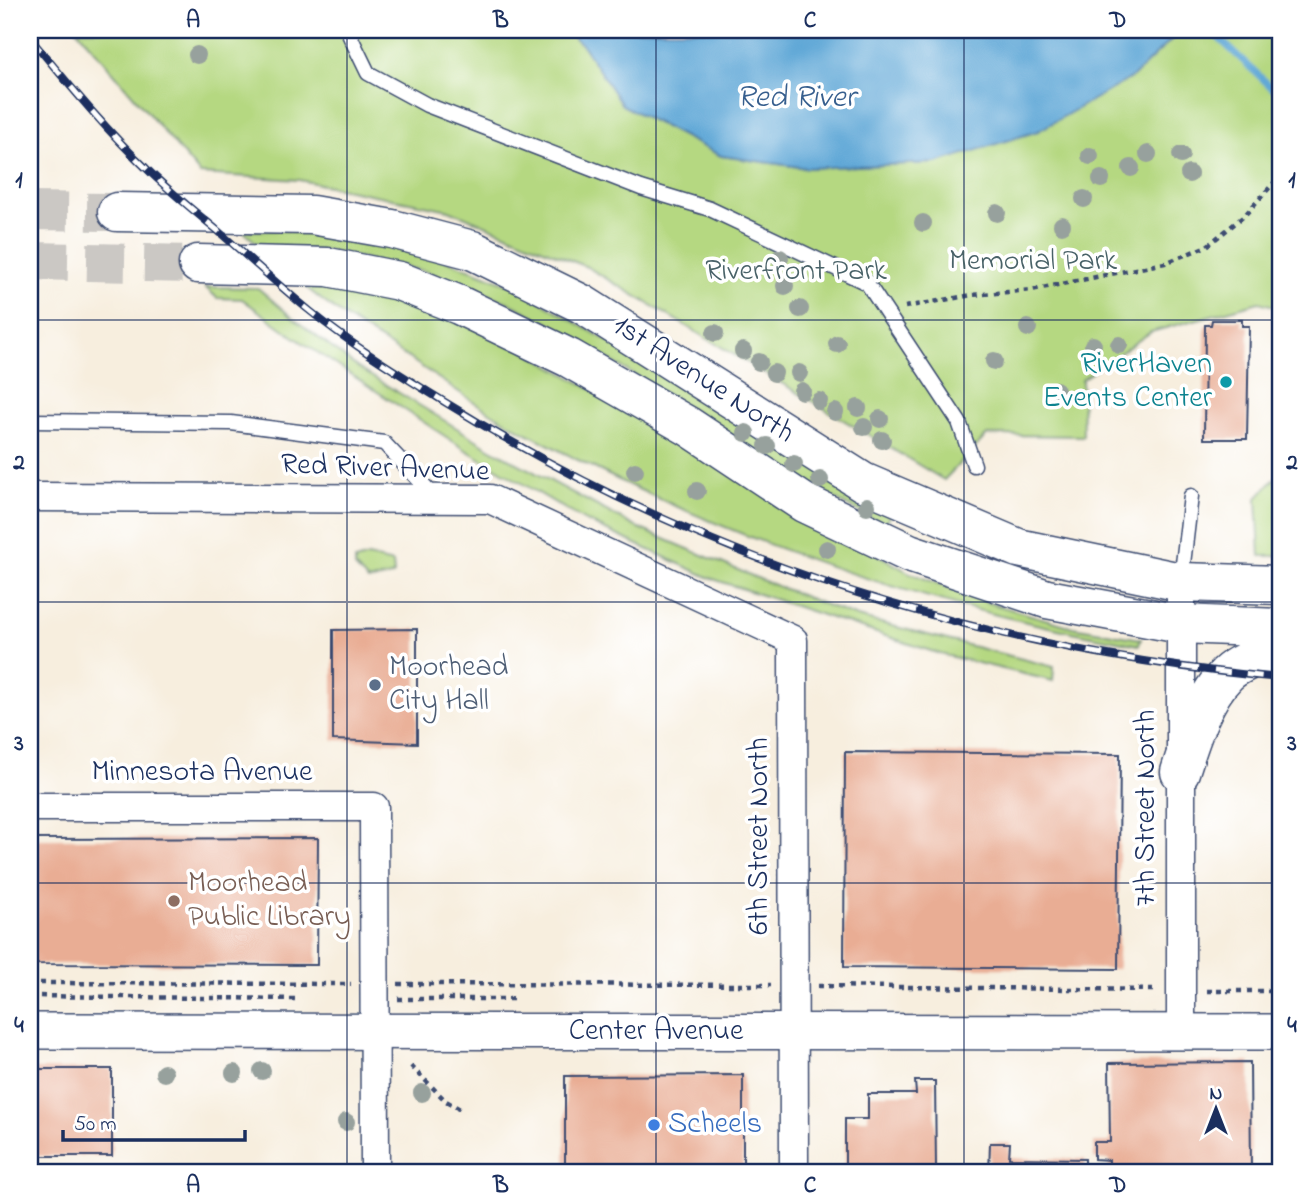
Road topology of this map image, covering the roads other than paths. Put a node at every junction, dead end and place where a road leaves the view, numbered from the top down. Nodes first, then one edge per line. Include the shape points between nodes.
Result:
1 (350, 36) dead end
2 (117, 212) tunnel mouth
3 (198, 264) tunnel mouth
4 (30, 421) edge
5 (974, 466) dead end
6 (1191, 496) dead end
7 (30, 498) edge
8 (437, 499) junction
9 (1181, 582) junction
10 (1281, 585) edge
11 (1181, 624) junction
12 (1281, 628) edge
13 (793, 640) joint
14 (1281, 648) edge
15 (1180, 772) junction
16 (30, 807) edge
17 (30, 1031) edge
18 (375, 1032) junction
19 (794, 1032) junction
20 (1181, 1032) junction
21 (1281, 1032) edge
22 (375, 1173) edge
23 (794, 1173) edge

1 - 5 lane via 368,73 428,105 641,188 709,209 867,283 959,422
2 - 9 main road, 1st Avenue North via 312,215 472,250 582,304 863,482 1018,548
3 - 11 main road, 1st Avenue North via 328,267 399,281 569,358 688,426 804,503 909,553 1047,599
4 - 8 lane via 231,423 384,443
6 - 9 lane
7 - 8 street, Red River Avenue
8 - 13 street, Red River Avenue via 490,499
9 - 10 main road, 1st Avenue North
9 - 11 street, 7th Street North
11 - 12 main road, 1st Avenue North
11 - 15 street, 7th Street North
13 - 19 street, 6th Street North
14 - 15 main road via 1228,673 1205,706
15 - 20 street, 7th Street North
16 - 18 street, Minnesota Avenue via 374,807
17 - 18 street, Center Avenue
18 - 19 street, Center Avenue
18 - 22 street
19 - 20 street, Center Avenue
19 - 23 street, 6th Street North
20 - 21 street, Center Avenue

